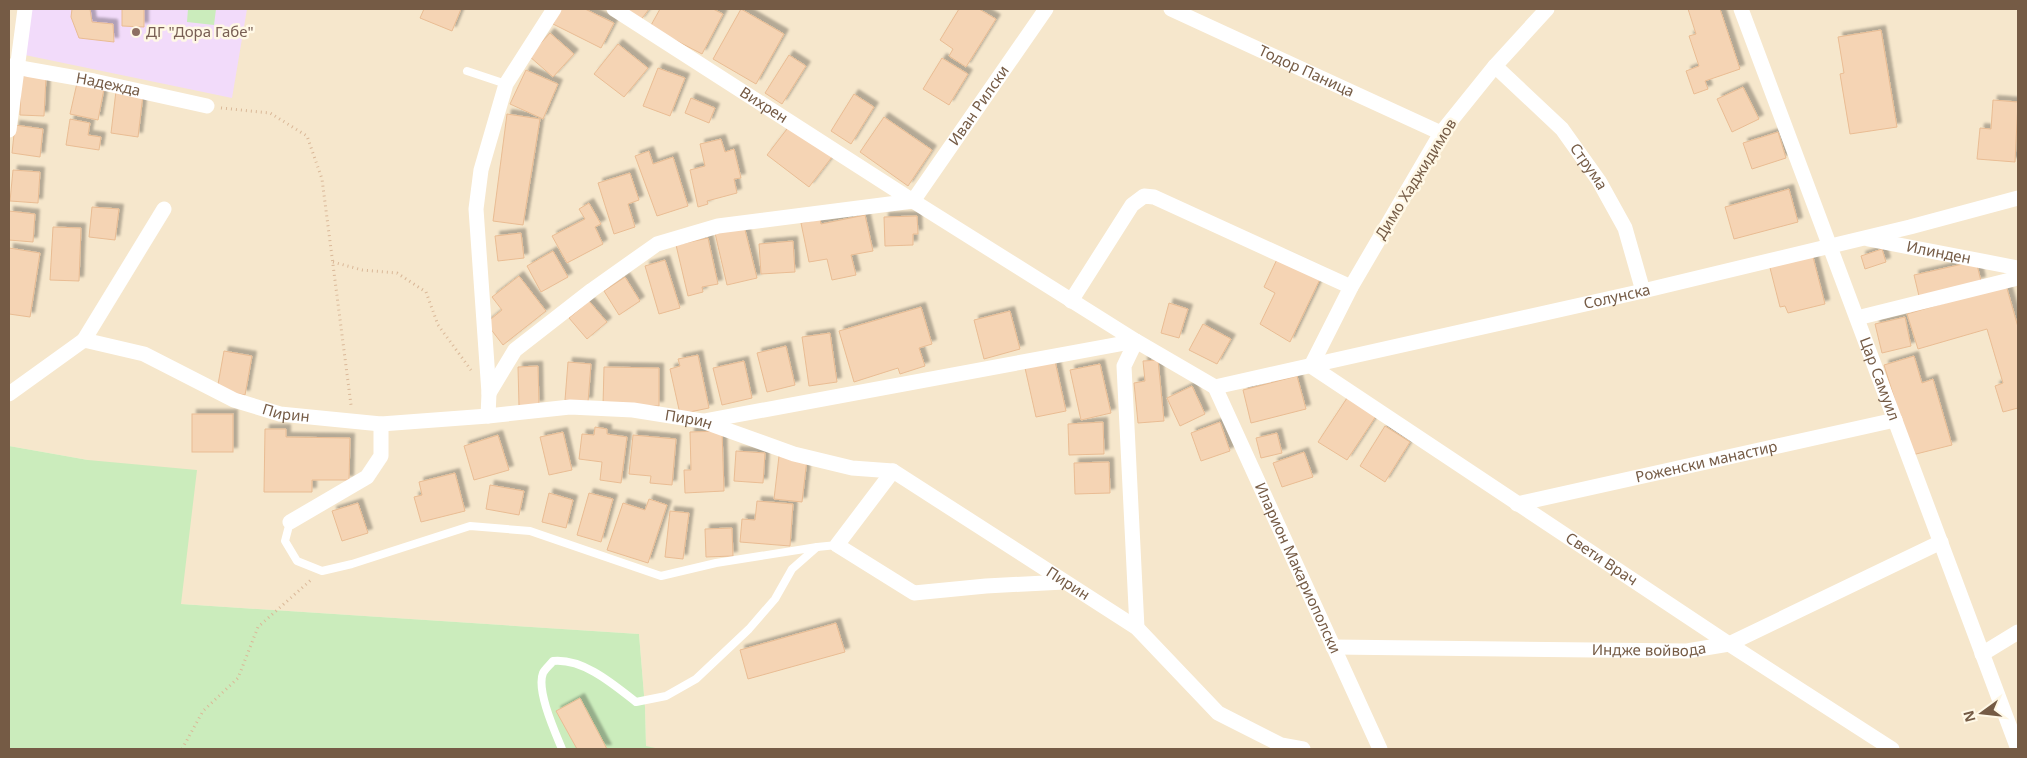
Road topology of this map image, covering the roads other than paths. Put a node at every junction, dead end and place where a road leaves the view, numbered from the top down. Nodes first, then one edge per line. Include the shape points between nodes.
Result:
1 (25, 9) edge
2 (554, 9) edge
3 (614, 9) edge
4 (1046, 9) edge
5 (1171, 9) edge
6 (1547, 9) edge
7 (1741, 9) edge
8 (1494, 66) junction
9 (14, 67) edge
10 (467, 71) dead end
11 (506, 84) junction
12 (207, 106) road end
13 (9, 130) edge
14 (1442, 133) junction
15 (2018, 198) edge
16 (913, 201) junction
17 (164, 209) dead end
18 (1861, 238) junction
19 (1830, 246) junction
20 (2018, 260) edge
21 (2017, 276) edge
22 (1351, 287) junction
23 (1643, 291) junction
24 (1071, 301) junction
25 (1857, 318) junction
26 (84, 340) junction
27 (1136, 341) junction
28 (1311, 366) junction
29 (1215, 387) junction
30 (488, 393) junction
31 (9, 394) edge
32 (488, 416) junction
33 (1895, 420) junction
34 (702, 421) junction
35 (381, 424) junction
36 (893, 471) junction
37 (1516, 504) junction
38 (290, 522) joint
39 (1941, 542) junction
40 (837, 545) junction
41 (817, 547) junction
42 (1064, 582) junction
43 (1138, 628) junction
44 (2018, 632) edge
45 (1729, 644) junction
46 (1333, 647) junction
47 (1982, 654) junction
48 (562, 749) edge
49 (1303, 749) edge
50 (1380, 749) edge
51 (1892, 749) edge
52 (2018, 749) edge

1 - 9 street
2 - 11 street
3 - 16 street, Вихрен
4 - 16 street, Иван Рилски
5 - 14 street, Тодор Паница
6 - 8 street, Димо Хаджидимов
7 - 19 street, Цар Самуил
8 - 14 street, Димо Хаджидимов
8 - 23 street, Струма via 1562,129 1599,180 1625,228
9 - 12 street, Надежда
9 - 13 street
10 - 11 lane
11 - 30 street via 481,170 476,209
14 - 22 street, Димо Хаджидимов
15 - 18 street, Солунска
16 - 24 street, Вихрен
16 - 30 street via 718,226 657,244 515,350
17 - 26 street
18 - 19 street, Солунска
18 - 21 street, Илинден
19 - 23 street, Солунска
19 - 25 street, Цар Самуил
20 - 21 street
21 - 25 street
22 - 24 street via 1154,197 1144,196 1132,205
22 - 28 street, Димо Хаджидимов
23 - 28 street, Солунска
24 - 27 street, Вихрен
25 - 33 street, Цар Самуил
26 - 31 street
26 - 35 street, Пирин via 144,354 195,382 243,403 280,414
27 - 29 street, Вихрен
27 - 34 street
27 - 43 street via 1124,366
28 - 29 street, Солунска
28 - 37 street, Свети Врач
29 - 46 street, Иларион Макариополски
30 - 32 street
32 - 34 street, Пирин via 570,406 633,410
32 - 35 street, Пирин
33 - 37 street, Роженски манастир
33 - 39 street, Цар Самуил
34 - 36 street, Пирин via 794,454 852,468
35 - 38 street via 380,456 367,478
36 - 40 street
36 - 42 street, Пирин
37 - 45 street, Свети Врач
38 - 41 lane via 285,541 297,561 322,570 352,564 470,526 530,531 661,576
39 - 45 street, Индже войвода
39 - 47 street, Цар Самуил
40 - 41 lane
40 - 42 street via 914,593
41 - 48 lane via 792,569 775,599 737,641 696,680 666,696 636,702 605,678 566,660 553,661 541,680 542,694
42 - 43 street, Пирин
43 - 49 street, Пирин via 1218,713 1280,745
44 - 47 street
45 - 46 street, Индже войвода via 1687,651
45 - 51 street, Свети Врач
46 - 50 street, Иларион Макариополски
47 - 52 street, Цар Самуил

